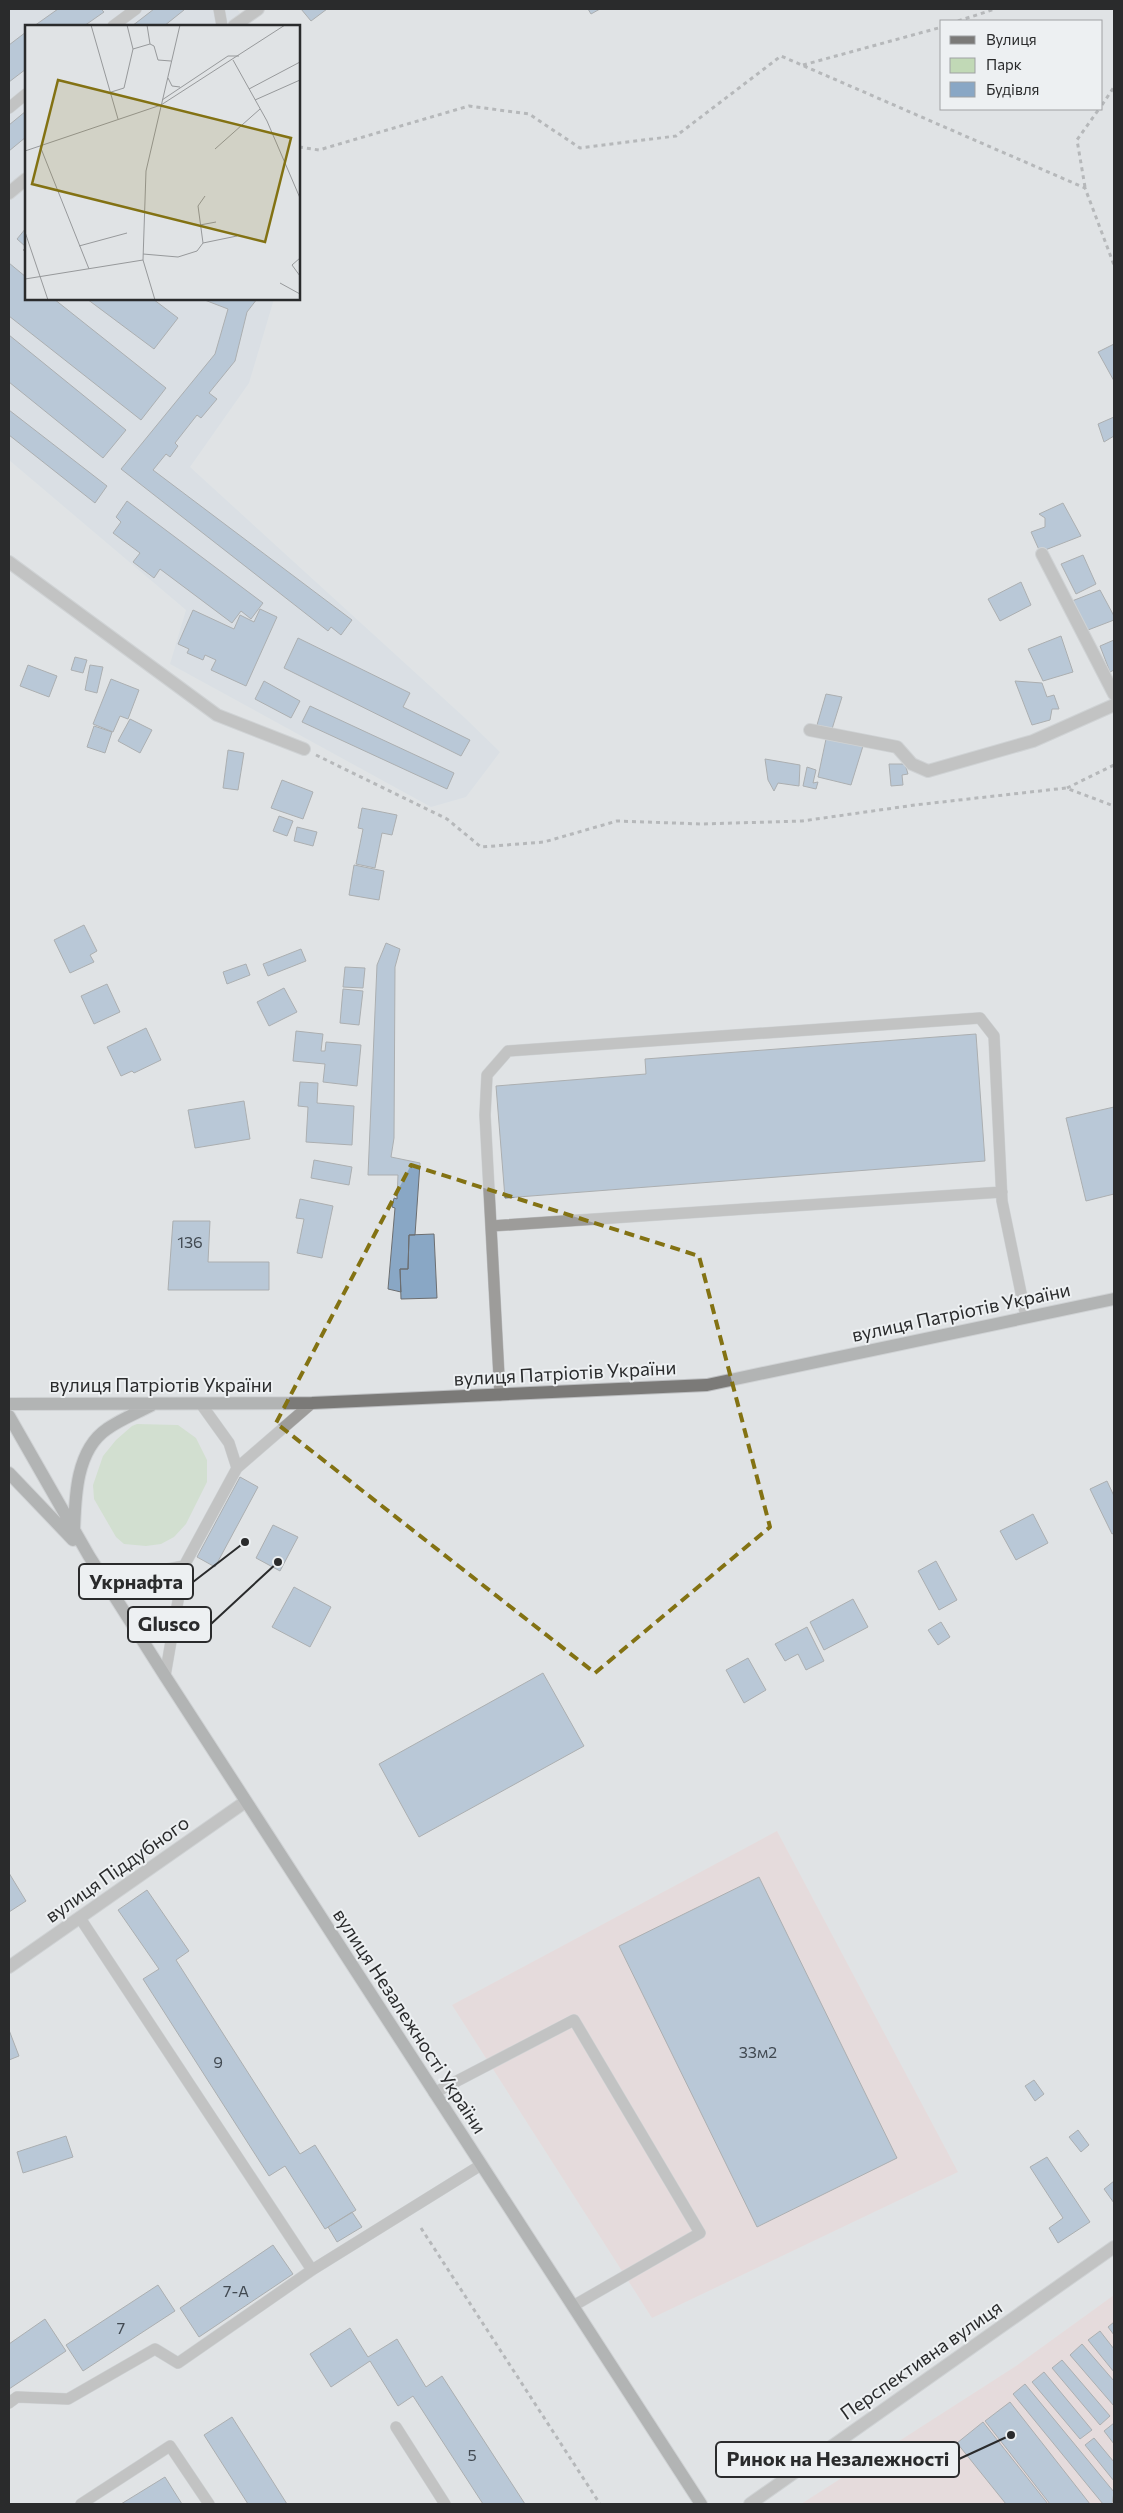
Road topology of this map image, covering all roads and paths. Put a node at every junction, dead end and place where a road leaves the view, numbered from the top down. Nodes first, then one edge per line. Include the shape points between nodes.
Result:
1 (136, 9) edge
2 (218, 9) edge
3 (258, 9) edge
4 (994, 9) edge
5 (961, 20) edge
6 (115, 25) edge
7 (222, 25) edge
8 (235, 25) edge
9 (940, 28) edge
10 (802, 65) junction
11 (1114, 87) edge
12 (25, 95) edge
13 (1103, 104) edge
14 (9, 108) edge
15 (1098, 110) edge
16 (300, 146) edge
17 (25, 180) edge
18 (1085, 188) junction
19 (10, 189) edge
20 (1114, 265) edge
21 (1042, 554) dead end
22 (9, 562) edge
23 (1114, 694) edge
24 (1114, 705) edge
25 (810, 730) dead end
26 (304, 750) joint
27 (1114, 765) edge
28 (1066, 788) junction
29 (1114, 806) edge
30 (1002, 1192) junction
31 (491, 1226) junction
32 (1114, 1298) edge
33 (1026, 1317) junction
34 (500, 1395) junction
35 (312, 1403) junction
36 (9, 1404) edge
37 (155, 1404) junction
38 (200, 1404) junction
39 (9, 1416) edge
40 (237, 1468) junction
41 (9, 1473) edge
42 (74, 1532) junction
43 (89, 1556) junction
44 (184, 1566) junction
45 (97, 1569) junction
46 (165, 1676) junction
47 (246, 1802) junction
48 (80, 1918) junction
49 (10, 1965) edge
50 (434, 2093) junction
51 (481, 2165) junction
52 (421, 2228) dead end
53 (1114, 2246) edge
54 (312, 2270) junction
55 (573, 2306) junction
56 (9, 2403) edge
57 (396, 2427) dead end
58 (80, 2504) edge
59 (209, 2504) edge
60 (445, 2504) edge
61 (600, 2504) edge
62 (701, 2504) edge
63 (750, 2504) edge

1 - 6 lane
2 - 7 lane
3 - 8 street
4 - 5 path
9 - 10 path
10 - 16 path via 782,56 676,136 580,148 529,114 468,106 319,150
10 - 18 path
11 - 13 path
12 - 14 lane
15 - 18 path via 1078,140
17 - 19 street
18 - 20 path
21 - 23 street
22 - 26 street via 217,715
24 - 25 street via 1032,741 928,771 912,764 896,747
26 - 28 path via 447,819 481,847 544,842 617,821 702,824 802,821
27 - 28 path
28 - 29 path
30 - 31 lane
30 - 31 lane via 994,1036 980,1018 970,1018 508,1051 487,1075 484,1115
30 - 33 lane
31 - 34 lane
32 - 33 main road, вулиця Патріотів України
33 - 34 main road, вулиця Патріотів України via 706,1385
34 - 35 main road, вулиця Патріотів України
35 - 38 main road, вулиця Патріотів України
35 - 40 lane
36 - 37 main road, вулиця Патріотів України
37 - 38 main road, вулиця Патріотів України
37 - 42 main road via 106,1429 88,1451 76,1489
38 - 40 lane via 229,1443
39 - 42 main road, вулиця Незалежності України
40 - 44 lane
41 - 43 main road, вулиця Незалежності України
42 - 43 main road, вулиця Незалежності України
43 - 45 main road, вулиця Незалежності України
44 - 45 lane via 146,1573
44 - 46 lane
45 - 46 main road, вулиця Незалежності України
46 - 47 main road, вулиця Незалежності України
47 - 48 street, вулиця Піддубного
47 - 50 main road, вулиця Незалежності України
48 - 49 street, вулиця Піддубного
48 - 54 lane
50 - 51 main road, вулиця Незалежності України
50 - 55 lane via 574,2020 700,2233
51 - 54 lane
51 - 55 main road, вулиця Незалежності України
52 - 61 path
53 - 63 street, Перспективна вулиця
54 - 56 lane via 178,2363 155,2349 68,2399 17,2398
55 - 62 main road, вулиця Незалежності України
57 - 60 lane
58 - 59 lane via 170,2446

